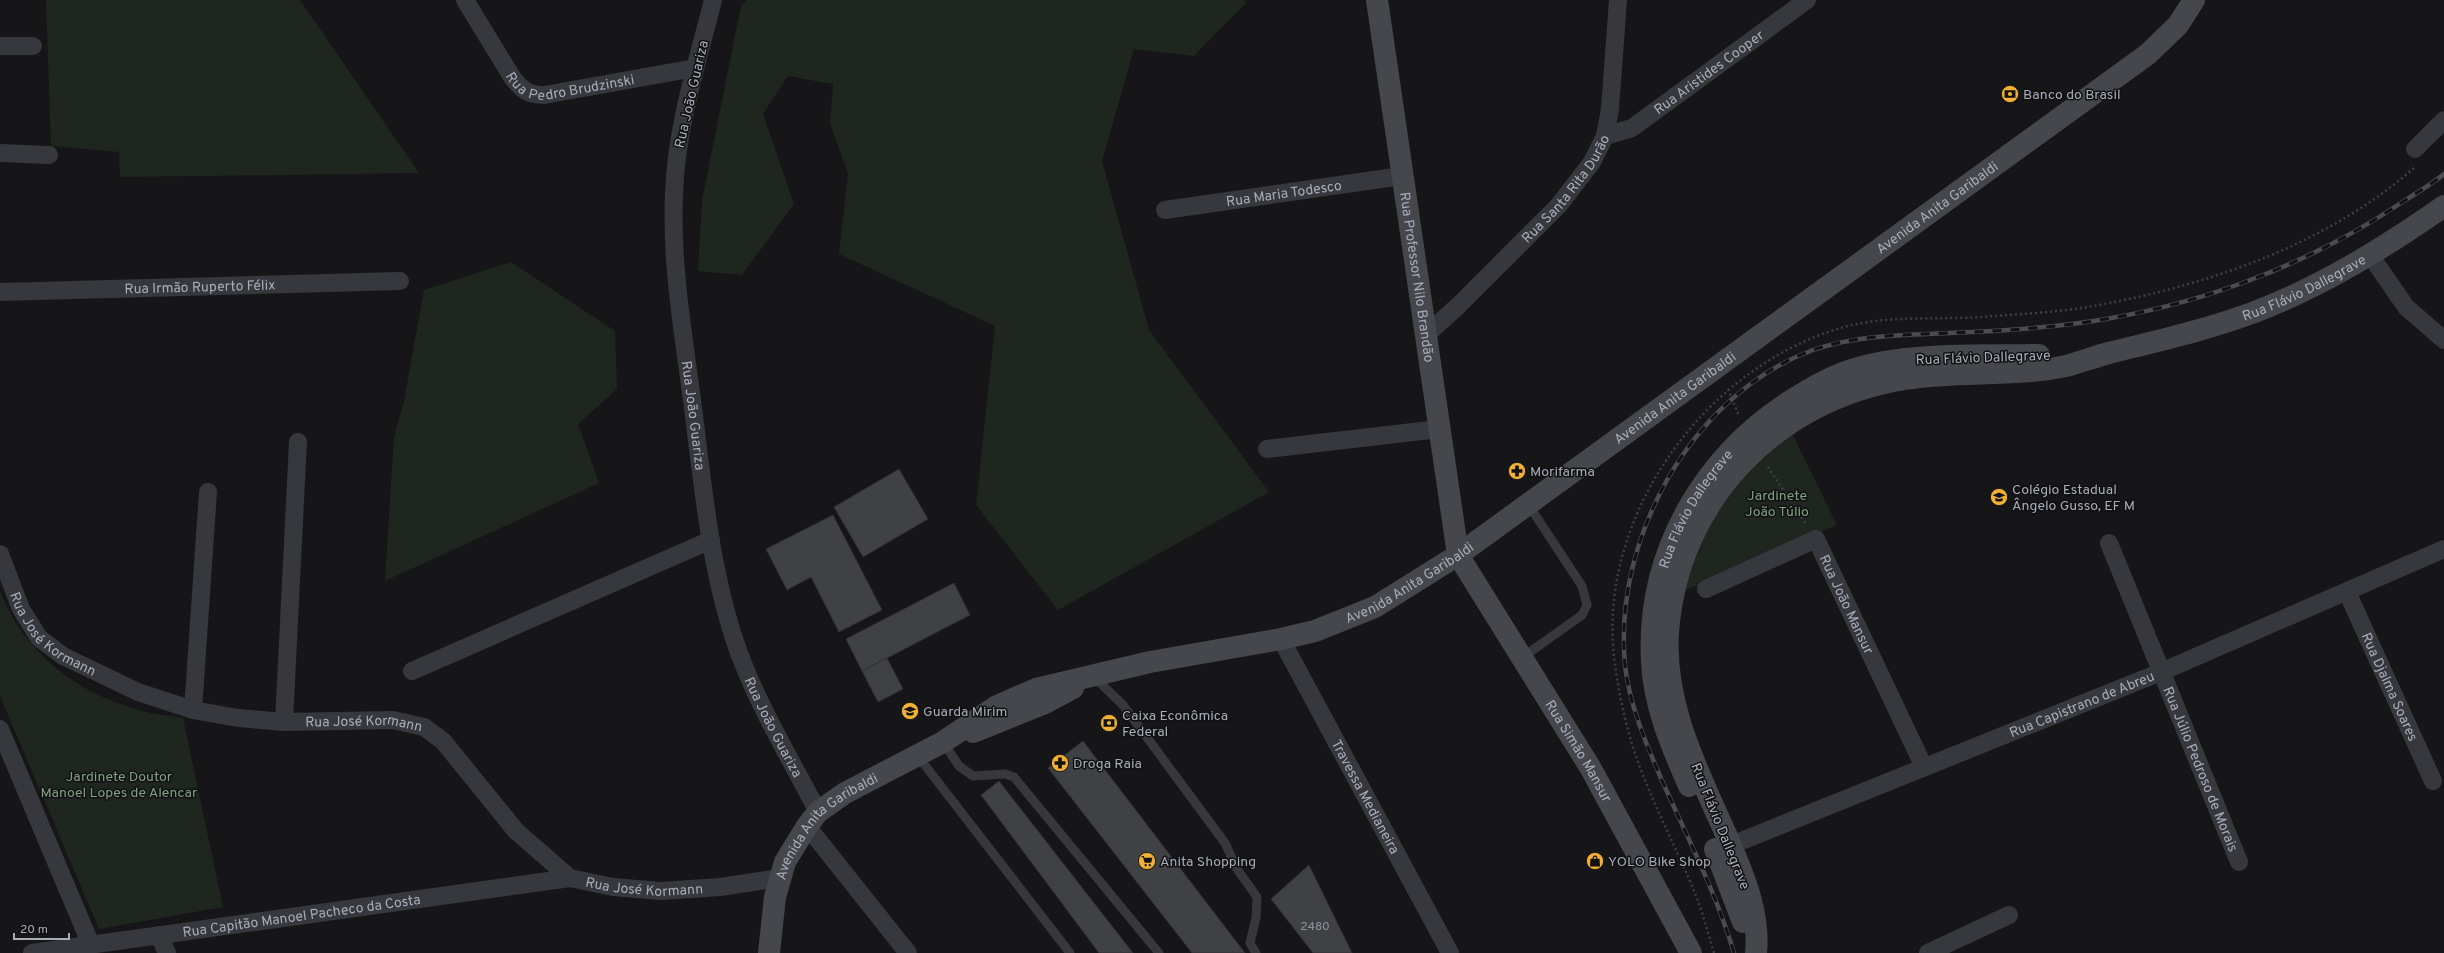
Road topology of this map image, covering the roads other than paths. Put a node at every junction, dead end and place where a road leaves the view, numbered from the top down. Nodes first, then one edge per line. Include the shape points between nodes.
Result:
1 (465, 0) edge
2 (713, 0) edge
3 (1377, 0) edge
4 (1618, 0) edge
5 (1807, 0) edge
6 (2194, 0) edge
7 (0, 46) edge
8 (33, 46) dead end
9 (695, 68) junction
10 (2444, 120) edge
11 (1605, 136) junction
12 (0, 153) edge
13 (49, 155) dead end
14 (2418, 156) road end
15 (1402, 176) junction
16 (2444, 206) edge
17 (1165, 210) dead end
18 (2370, 256) junction
19 (400, 281) dead end
20 (0, 292) edge
21 (1426, 335) junction
22 (2444, 340) edge
23 (2106, 354) junction
24 (1439, 429) junction
25 (298, 442) dead end
26 (1267, 449) dead end
27 (208, 492) dead end
28 (1528, 503) junction
29 (711, 540) junction
30 (2109, 543) dead end
31 (2444, 549) edge
32 (0, 554) edge
33 (1458, 554) junction
34 (1706, 589) dead end
35 (2347, 592) junction
36 (1281, 639) junction
37 (1523, 657) junction
38 (412, 671) dead end
39 (2161, 672) junction
40 (1093, 676) junction
41 (193, 710) junction
42 (284, 722) junction
43 (0, 729) edge
44 (943, 742) junction
45 (918, 755) junction
46 (1924, 767) junction
47 (2433, 781) dead end
48 (813, 819) junction
49 (1724, 849) junction
50 (2239, 862) dead end
51 (570, 878) junction
52 (779, 878) junction
53 (2009, 915) dead end
54 (159, 935) junction
55 (91, 945) junction
56 (32, 953) edge
57 (167, 953) edge
58 (769, 953) edge
59 (908, 953) edge
60 (1070, 953) edge
61 (1159, 953) edge
62 (1256, 953) edge
63 (1450, 953) edge
64 (1691, 953) edge
65 (1745, 953) edge
66 (1756, 953) edge
67 (1928, 953) edge

1 - 9 street, Rua Pedro Brudzinski via 512,78 521,89 531,95 544,95
2 - 9 street, Rua João Guariza
3 - 15 main road, Rua Professor Nilo Brandão
4 - 11 street, Rua Santa Rita Durão via 1610,109
5 - 11 street, Rua Aristides Cooper via 1632,128
6 - 28 main road, Avenida Anita Garibaldi via 2173,30 2148,54
7 - 8 street
9 - 29 street, Rua João Guariza via 678,153 674,194 674,243
10 - 14 street
11 - 21 street, Rua Santa Rita Durão via 1592,162 1559,205
12 - 13 street
15 - 17 street, Rua Maria Todesco
15 - 21 main road, Rua Professor Nilo Brandão
16 - 18 main road, Rua Flávio Dallegrave
18 - 22 street via 2406,307
18 - 23 main road, Rua Flávio Dallegrave via 2253,313 2157,342
19 - 20 street, Rua Irmão Ruperto Félix
21 - 24 main road, Rua Professor Nilo Brandão
23 - 49 main road, Rua Flávio Dallegrave via 2065,366 2038,370 1938,375 1849,392 1793,419 1757,449 1722,486 1688,546 1678,575 1668,634 1669,669 1681,726
23 - 49 main road, Rua Flávio Dallegrave via 1950,357 1905,359 1873,364 1837,376 1780,407 1754,427 1724,456 1702,484 1681,518 1656,592 1652,664 1657,697 1669,741
24 - 26 street
24 - 33 main road, Rua Professor Nilo Brandão
25 - 42 street
27 - 41 street
28 - 33 main road, Avenida Anita Garibaldi
28 - 37 lane via 1582,586 1587,605 1582,615
29 - 38 street
29 - 48 street, Rua João Guariza via 731,626 747,675
30 - 39 street, Rua Júlio Pedroso de Morais
31 - 35 street, Rua Capistrano de Abreu
32 - 41 street, Rua José Kormann via 28,624 50,647 138,692
33 - 36 main road, Avenida Anita Garibaldi via 1375,607 1339,622
33 - 37 main road, Rua Simão Mansur
34 - 46 street, Rua João Mansur via 1816,540
35 - 39 street, Rua Capistrano de Abreu
35 - 47 street, Rua Djalma Soares
36 - 40 main road, Avenida Anita Garibaldi via 1150,662
36 - 63 street, Travessa Medianeira
37 - 64 main road, Rua Simão Mansur via 1590,767
39 - 46 street, Rua Capistrano de Abreu
39 - 50 street, Rua Júlio Pedroso de Morais
40 - 44 main road, Avenida Anita Garibaldi via 1036,689 1004,703
40 - 62 lane via 1133,718 1225,843 1237,869 1257,897 1256,918 1250,943
41 - 42 street, Rua José Kormann via 238,718
42 - 51 street, Rua José Kormann via 393,720 424,727 443,741 516,831
43 - 55 street
44 - 45 main road, Avenida Anita Garibaldi
44 - 61 lane via 959,766 973,776 1005,774 1014,777
45 - 48 main road, Avenida Anita Garibaldi via 845,793
45 - 60 lane
46 - 49 street, Rua Capistrano de Abreu
48 - 52 main road, Avenida Anita Garibaldi via 792,849
48 - 59 street, Rua João Guariza
49 - 65 main road, Rua Flávio Dallegrave via 1743,922
49 - 66 main road, Rua Flávio Dallegrave via 1747,885 1756,922
51 - 52 street, Rua José Kormann via 613,887 661,891 720,887
51 - 54 street, Rua Capitão Manoel Pacheco da Costa
52 - 58 main road, Avenida Anita Garibaldi
53 - 67 street
54 - 55 street, Rua Capitão Manoel Pacheco da Costa
54 - 57 street
55 - 56 street, Rua Capitão Manoel Pacheco da Costa

